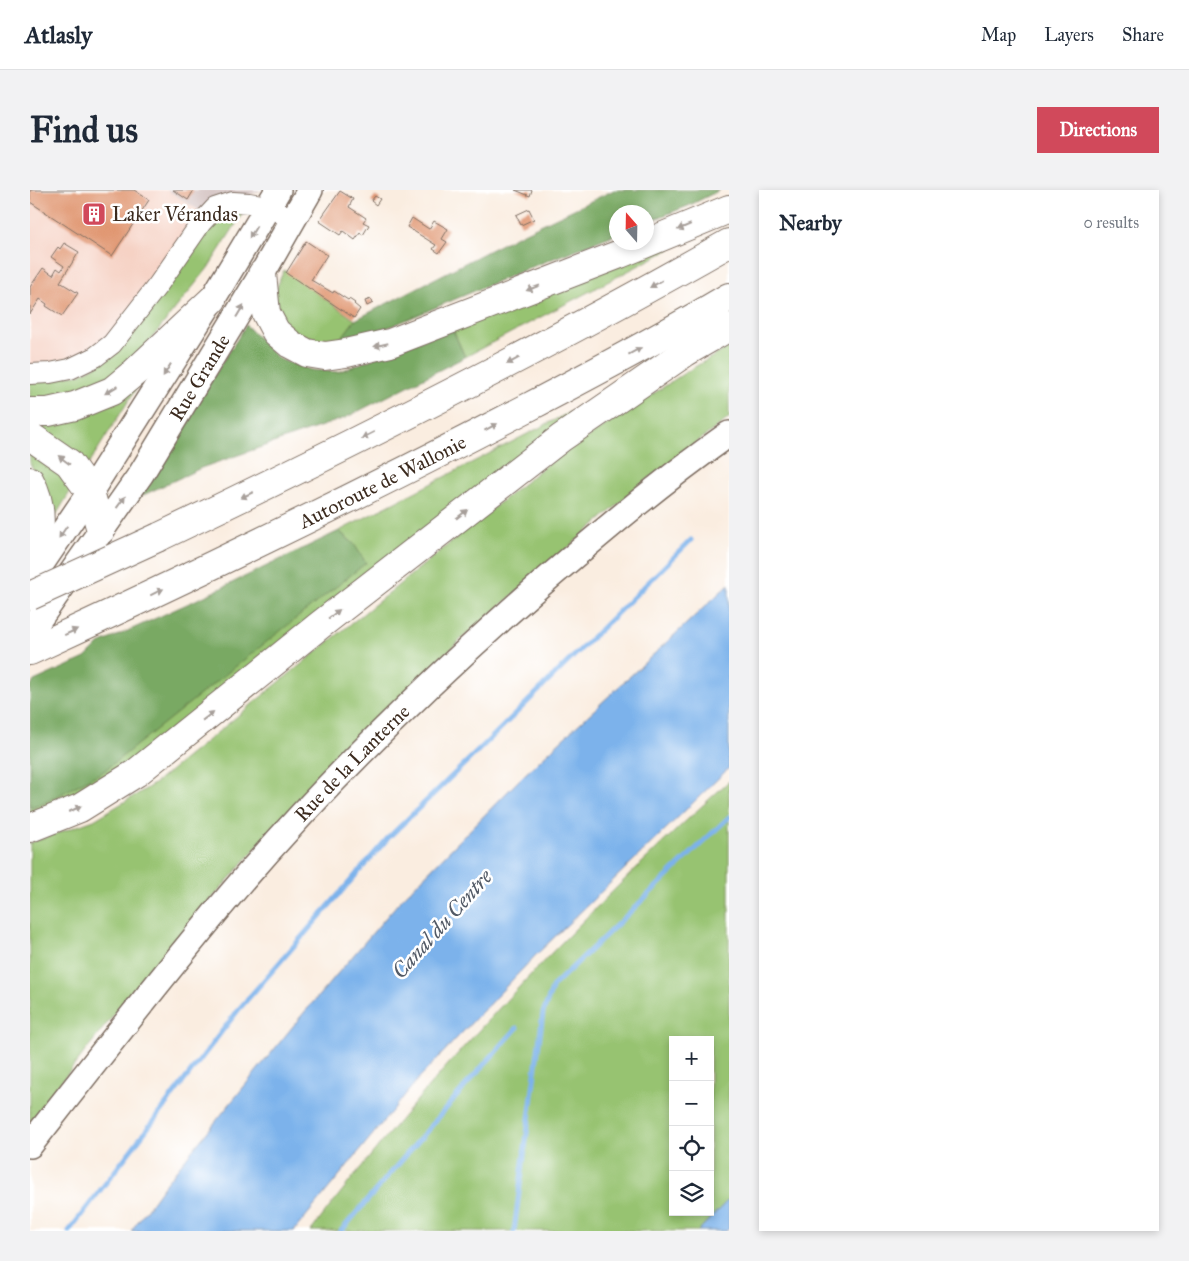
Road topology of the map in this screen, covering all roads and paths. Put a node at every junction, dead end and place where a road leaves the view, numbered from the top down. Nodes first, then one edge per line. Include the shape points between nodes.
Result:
1 (310, 190) edge
2 (273, 198) edge
3 (729, 209) edge
4 (293, 220) junction
5 (729, 243) edge
6 (262, 274) junction
7 (729, 298) edge
8 (212, 300) junction
9 (729, 327) edge
10 (30, 374) edge
11 (30, 412) edge
12 (729, 434) edge
13 (30, 436) edge
14 (30, 481) edge
15 (90, 492) junction
16 (101, 530) junction
17 (30, 580) edge
18 (30, 596) edge
19 (30, 632) edge
20 (30, 651) edge
21 (30, 828) edge
22 (30, 1146) edge

1 - 4 main road, Rue Grande
2 - 4 street
2 -> 8 main road, Rue Grande
2 - 10 street via 233,202 215,208 112,344 95,357 70,368
3 -> 6 highway via 390,343 325,356 307,354 276,332 266,313
4 - 6 main road, Rue Grande
5 -> 18 highway, bridge via 432,404
16 -> 6 main road, Rue Grande via 141,474
20 -> 7 highway, Autoroute de Wallonie via 449,449 662,337
8 -> 11 highway via 112,391 75,406
8 -> 15 main road, Rue Grande
21 -> 9 highway via 80,808 136,773 561,438 686,352
12 - 22 main road, Rue de la Lanterne via 564,564 459,657 379,734 231,894
15 -> 13 highway via 70,463
14 - 17 highway via 41,528
15 - 16 highway
15 -> 17 main road, Rue Grande
16 - 19 main road, Rue Grande

